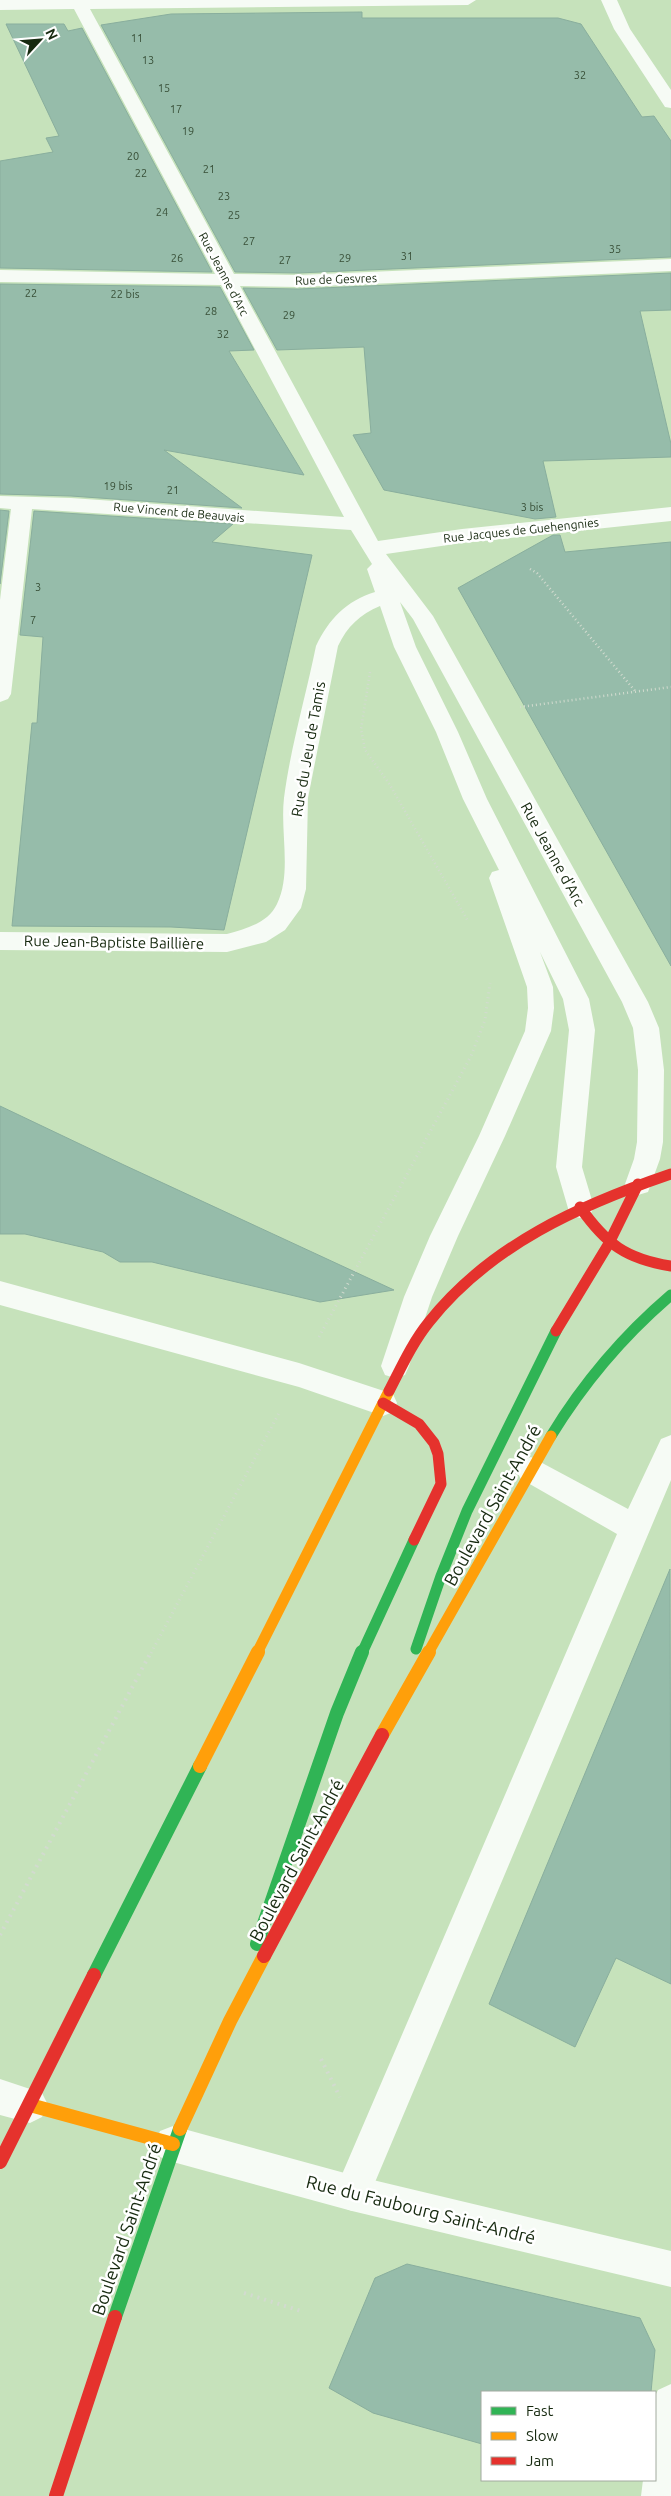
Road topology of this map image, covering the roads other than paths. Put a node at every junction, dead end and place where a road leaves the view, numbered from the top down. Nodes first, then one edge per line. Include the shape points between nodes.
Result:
1 (468, 0) edge
2 (609, 0) edge
3 (78, 2) edge
4 (0, 5) edge
5 (671, 103) edge
6 (671, 265) edge
7 (0, 276) edge
8 (228, 281) junction
9 (0, 502) edge
10 (22, 502) junction
11 (671, 514) edge
12 (358, 524) junction
13 (372, 549) junction
14 (395, 593) junction
15 (0, 694) edge
16 (485, 821) junction
17 (0, 941) edge
18 (227, 943) joint
19 (635, 1002) junction
20 (671, 1057) edge
21 (671, 1174) edge
22 (638, 1184) junction
23 (580, 1207) junction
24 (608, 1245) junction
25 (671, 1266) edge
26 (0, 1294) edge
27 (671, 1295) edge
28 (383, 1403) junction
29 (671, 1448) edge
30 (531, 1470) junction
31 (634, 1528) junction
32 (394, 1714) junction
33 (230, 2021) junction
34 (15, 2101) edge
35 (173, 2144) junction
36 (0, 2162) edge
37 (352, 2193) junction
38 (671, 2269) edge
39 (671, 2403) edge
40 (56, 2496) edge
41 (660, 2496) edge

1 - 3 street
2 - 5 street via 622,29
3 - 4 street
3 - 8 street, Rue Jeanne d'Arc
6 - 8 street, Rue de Gesvres via 306,281
7 - 8 street, Rue de Gesvres
8 - 12 street, Rue Jeanne d'Arc
9 - 10 street, Rue Vincent de Beauvais
10 - 12 street, Rue Vincent de Beauvais
10 - 15 street
11 - 13 street, Rue Jacques de Guehengnies
12 - 13 street, Rue Jeanne d'Arc
13 - 14 street, Rue Jeanne d'Arc
14 - 16 street, Rue Jeanne d'Arc via 405,647 447,732
14 - 18 street, Rue du Jeu de Tamis via 365,603 341,621 327,646 294,812 297,868 292,902 285,914 262,934
14 - 19 street, Rue Jeanne d'Arc via 422,616
16 - 23 street, Rue Jeanne d'Arc via 570,983 580,1014 582,1030 569,1167
16 - 28 street via 507,900 540,987 538,1031 436,1254
17 - 18 street, Rue Jean-Baptiste Baillière
19 - 20 street
19 - 22 street, Rue Jeanne d'Arc via 646,1028 651,1070 650,1142
21 - 22 main road
22 - 23 main road
22 - 24 main road
23 - 24 main road
23 - 28 main road via 502,1253 446,1301 410,1351
24 - 25 main road via 639,1260
24 - 32 main road via 557,1329 467,1512 441,1576
26 - 28 street via 299,1375
27 - 30 main road, Boulevard Saint-André via 640,1322 601,1364 562,1417
28 - 33 main road via 408,1414 426,1428 436,1444 442,1466 441,1484 336,1713
28 - 34 main road
29 - 31 street
30 - 31 street
30 - 32 main road, Boulevard Saint-André
31 - 37 street
32 - 33 main road, Boulevard Saint-André
33 - 35 main road, Boulevard Saint-André
34 - 35 main road
34 - 36 main road
35 - 37 street, Rue du Faubourg Saint-André
35 - 40 main road, Boulevard Saint-André
37 - 38 street, Rue du Faubourg Saint-André
39 - 41 street

